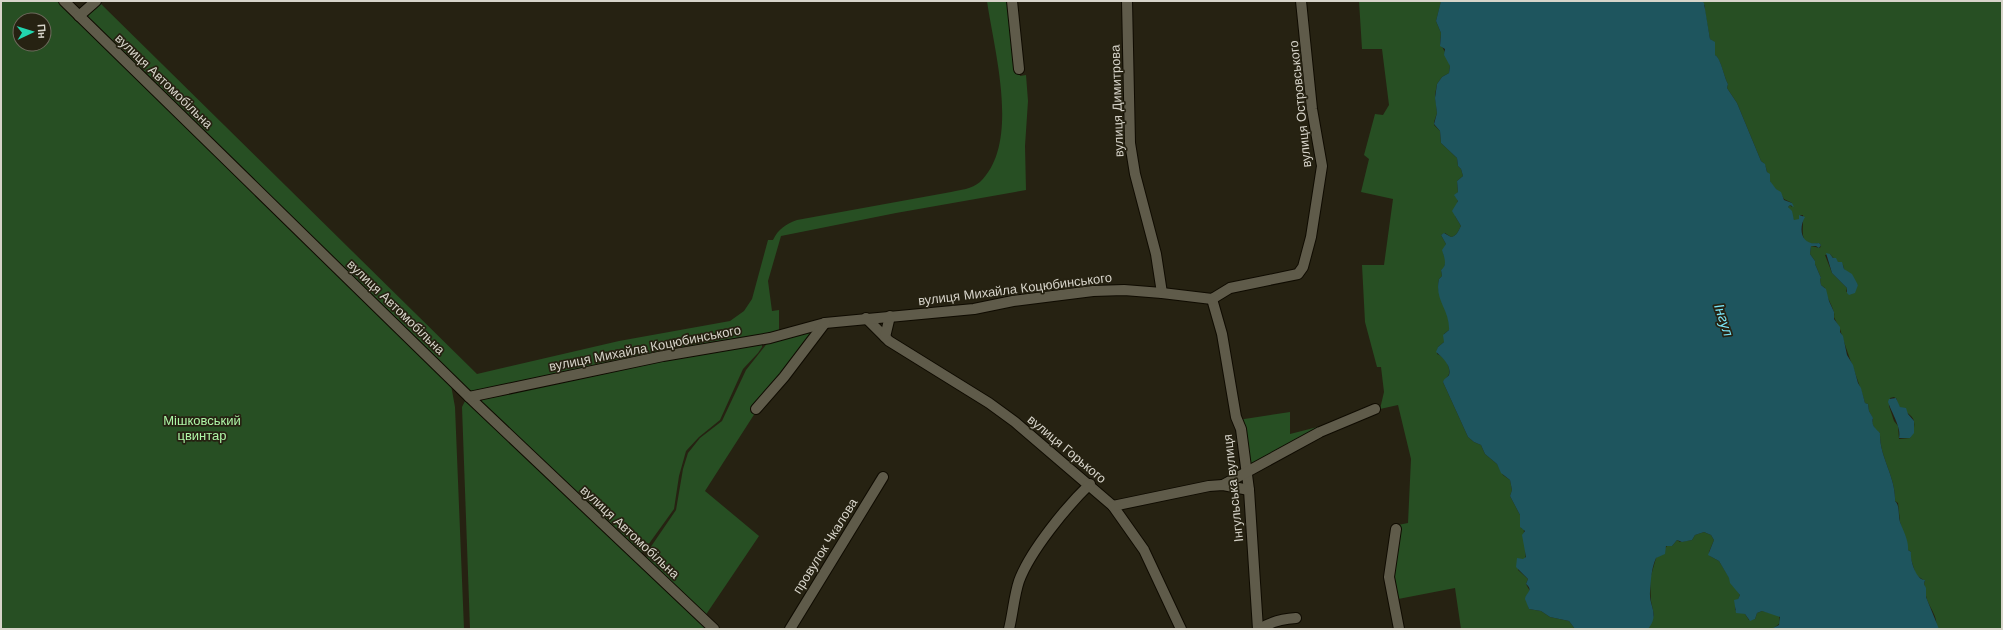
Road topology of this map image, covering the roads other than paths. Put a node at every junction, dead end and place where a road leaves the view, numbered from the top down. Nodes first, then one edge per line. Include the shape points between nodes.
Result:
1 (64, 1) edge
2 (96, 1) edge
3 (1012, 1) edge
4 (1127, 1) edge
5 (1301, 1) edge
6 (79, 16) junction
7 (1019, 69) dead end
8 (1162, 293) junction
9 (1212, 299) junction
10 (890, 316) junction
11 (866, 318) junction
12 (825, 323) junction
13 (885, 337) junction
14 (469, 397) junction
15 (756, 409) dead end
16 (1375, 409) dead end
17 (1246, 471) junction
18 (883, 477) dead end
19 (1090, 484) junction
20 (1223, 485) junction
21 (1249, 490) junction
22 (1113, 506) junction
23 (1396, 529) dead end
24 (1296, 618) dead end
25 (714, 629) edge
26 (790, 629) edge
27 (1009, 629) edge
28 (1181, 629) edge
29 (1259, 629) edge
30 (1399, 629) edge

1 - 6 street, вулиця Автомобільна
2 - 6 street
3 - 7 street
4 - 8 street, вулиця Димитрова via 1130,143 1134,174 1156,254
5 - 9 street, вулиця Островського via 1312,109 1322,166 1311,238 1303,267 1298,274 1230,288
6 - 14 street, вулиця Автомобільна via 459,391
8 - 9 street, вулиця Михайла Коцюбинського
8 - 10 street, вулиця Михайла Коцюбинського via 1093,291 1013,301 974,309
9 - 17 street, Інгульська вулиця via 1222,334 1236,417 1241,429
10 - 11 street, вулиця Михайла Коцюбинського
10 - 13 street
11 - 12 street, вулиця Михайла Коцюбинського
11 - 13 street, вулиця Горького
12 - 14 street, вулиця Михайла Коцюбинського via 770,338 655,358
12 - 15 street
13 - 19 street, вулиця Горького via 994,407
14 - 25 street, вулиця Автомобільна
16 - 17 street via 1320,432
17 - 20 street
17 - 21 street, Інгульська вулиця
18 - 26 street, провулок Чкалова
19 - 22 street, вулиця Горького
19 - 27 street via 1072,502 1043,540 1024,571 1019,580
20 - 21 street
20 - 22 street
21 - 29 street, Інгульська вулиця
22 - 28 street, вулиця Горького via 1144,550
23 - 30 street via 1389,577
24 - 29 street via 1280,620

